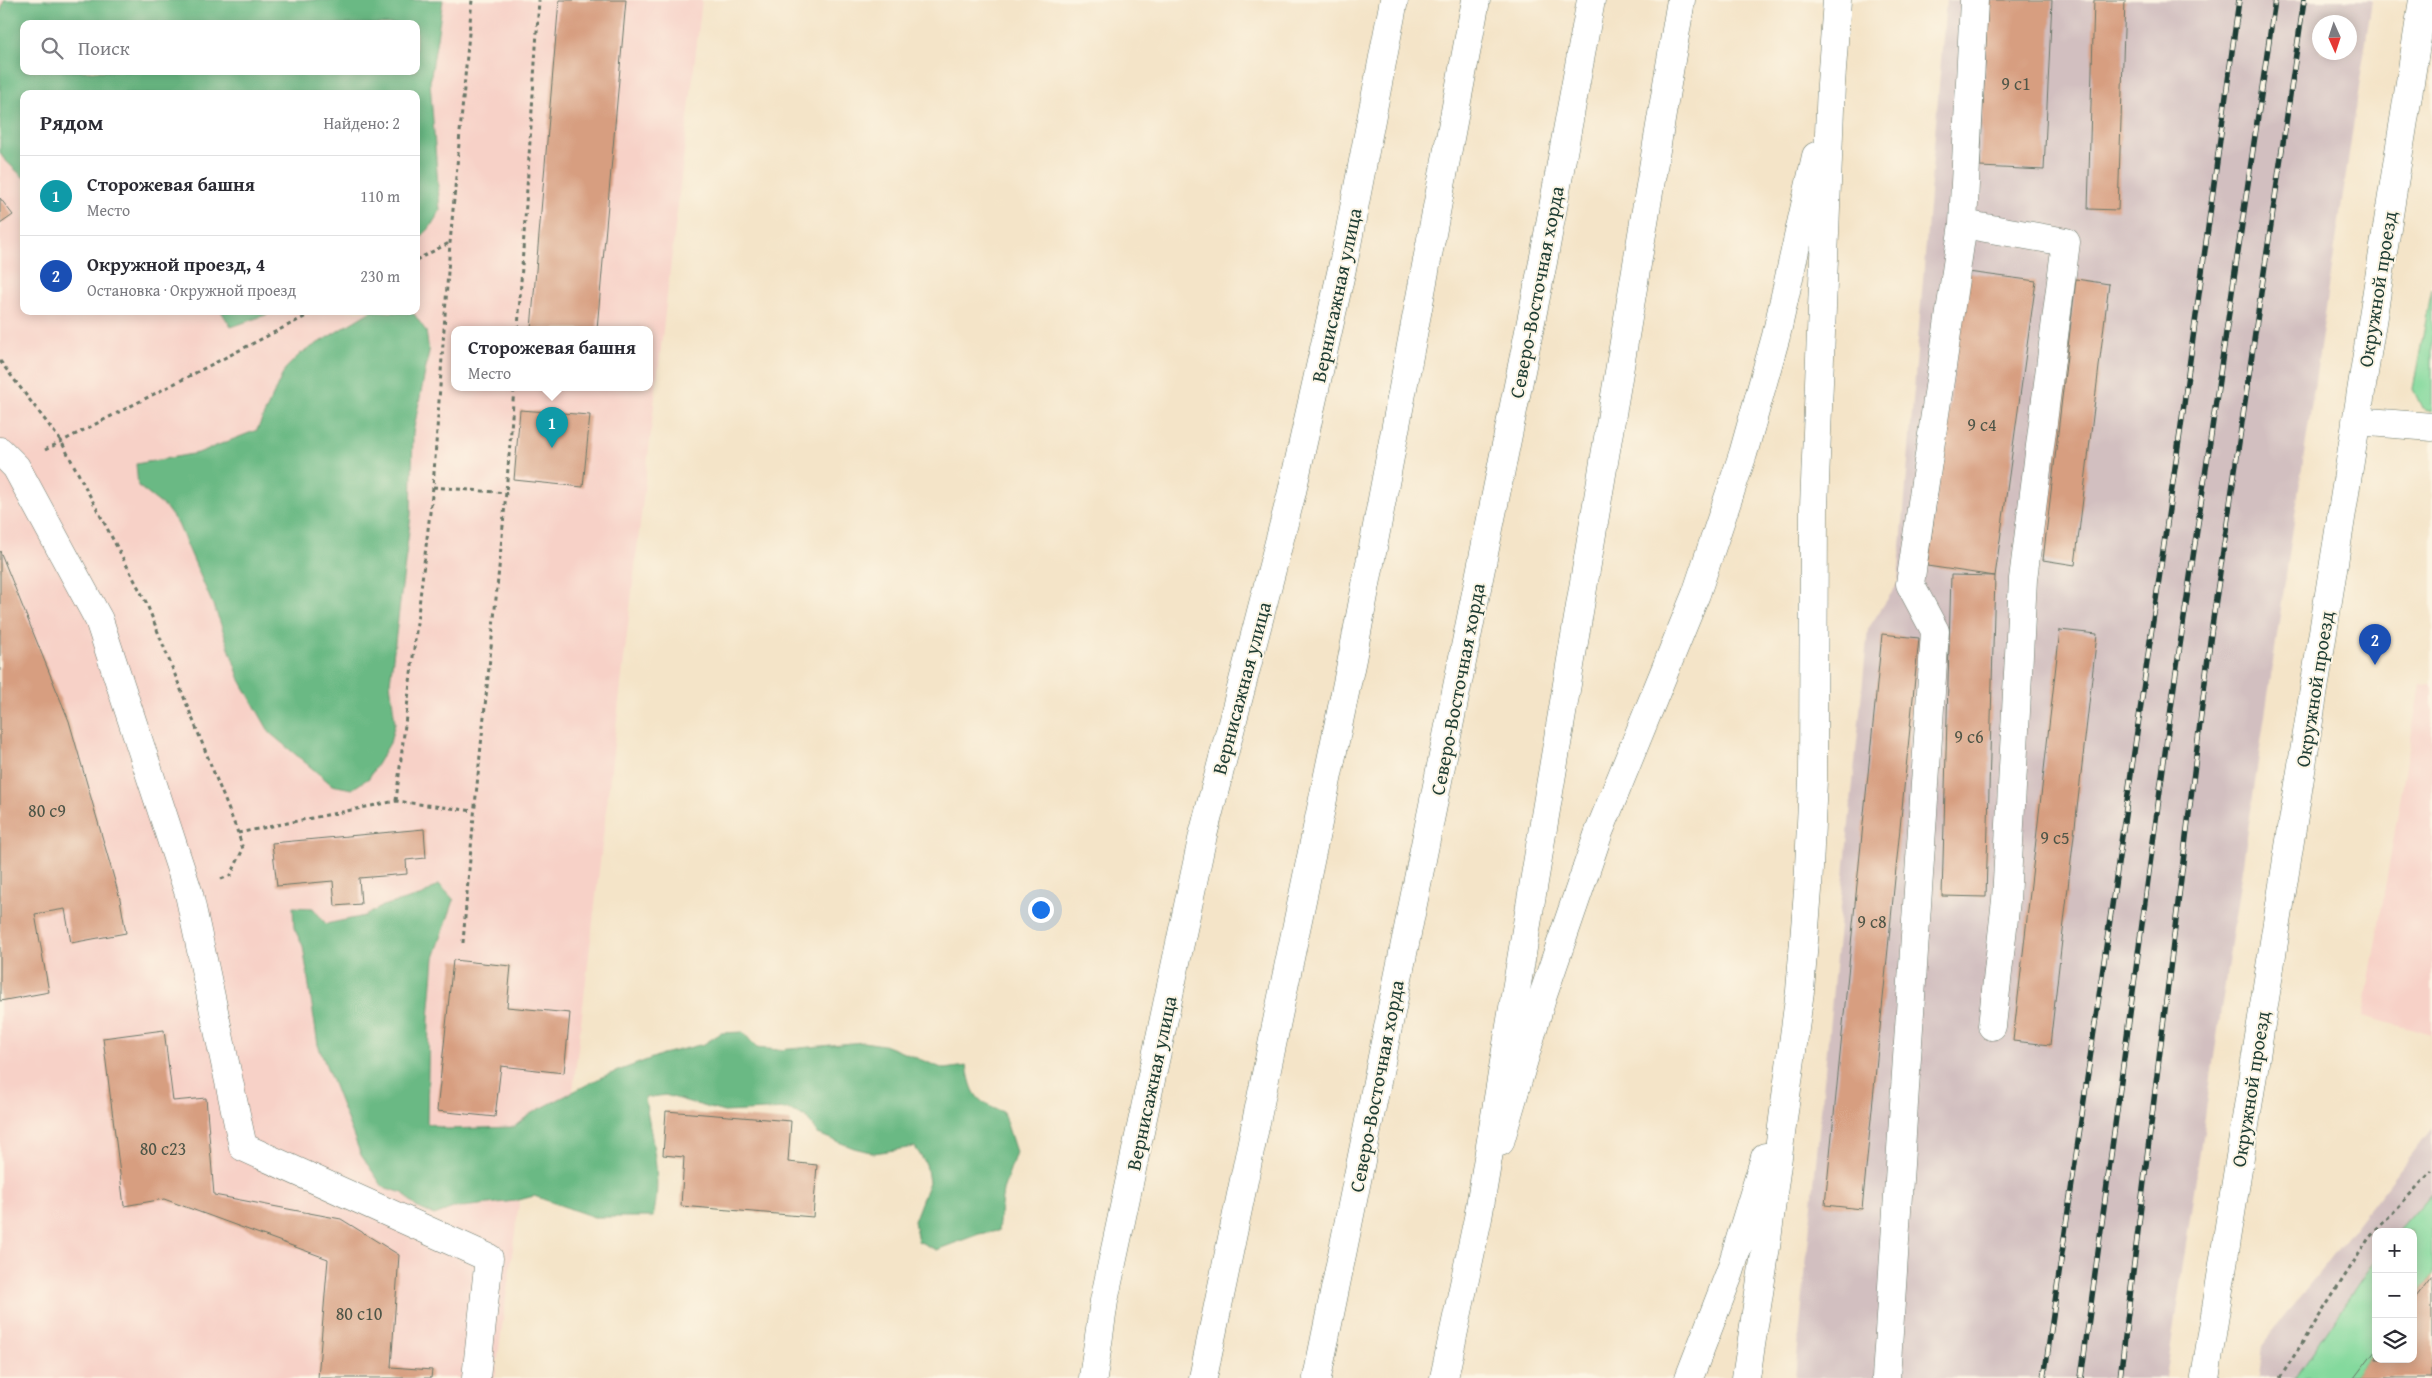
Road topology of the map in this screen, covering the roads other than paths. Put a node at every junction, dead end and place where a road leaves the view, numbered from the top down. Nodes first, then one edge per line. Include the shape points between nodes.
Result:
1 (1394, 0) edge
2 (1476, 0) edge
3 (1591, 0) edge
4 (1681, 0) edge
5 (1837, 0) edge
6 (1974, 0) edge
7 (2423, 0) edge
8 (1831, 84) junction
9 (1963, 224) junction
10 (2356, 421) junction
11 (2432, 427) edge
12 (8, 459) edge
13 (1992, 1026) dead end
14 (1788, 1082) junction
15 (1478, 1218) junction
16 (476, 1378) edge
17 (1093, 1378) edge
18 (1203, 1378) edge
19 (1317, 1378) edge
20 (1444, 1378) edge
21 (1689, 1378) edge
22 (1746, 1378) edge
23 (1886, 1378) edge
24 (2205, 1378) edge

1 - 17 street, Вернисажная улица via 1345,256 1294,486 1202,835 1104,1301
2 - 18 street via 1352,659
3 - 19 street, Северо-Восточная хорда via 1543,262
4 - 15 street
5 - 8 street
6 - 9 street
7 - 10 street, Окружной проезд
8 - 14 street via 1814,507 1813,779 1800,991
8 - 15 street via 1776,336 1743,454 1696,594 1596,841 1542,998
9 - 13 street via 2066,242 2023,578 2006,900
9 - 23 street via 1910,584 1935,631
10 - 11 street
10 - 24 street, Окружной проезд
12 - 16 street via 99,620 189,894 243,1147 490,1258
14 - 21 street via 1730,1272
14 - 22 street
15 - 20 street

